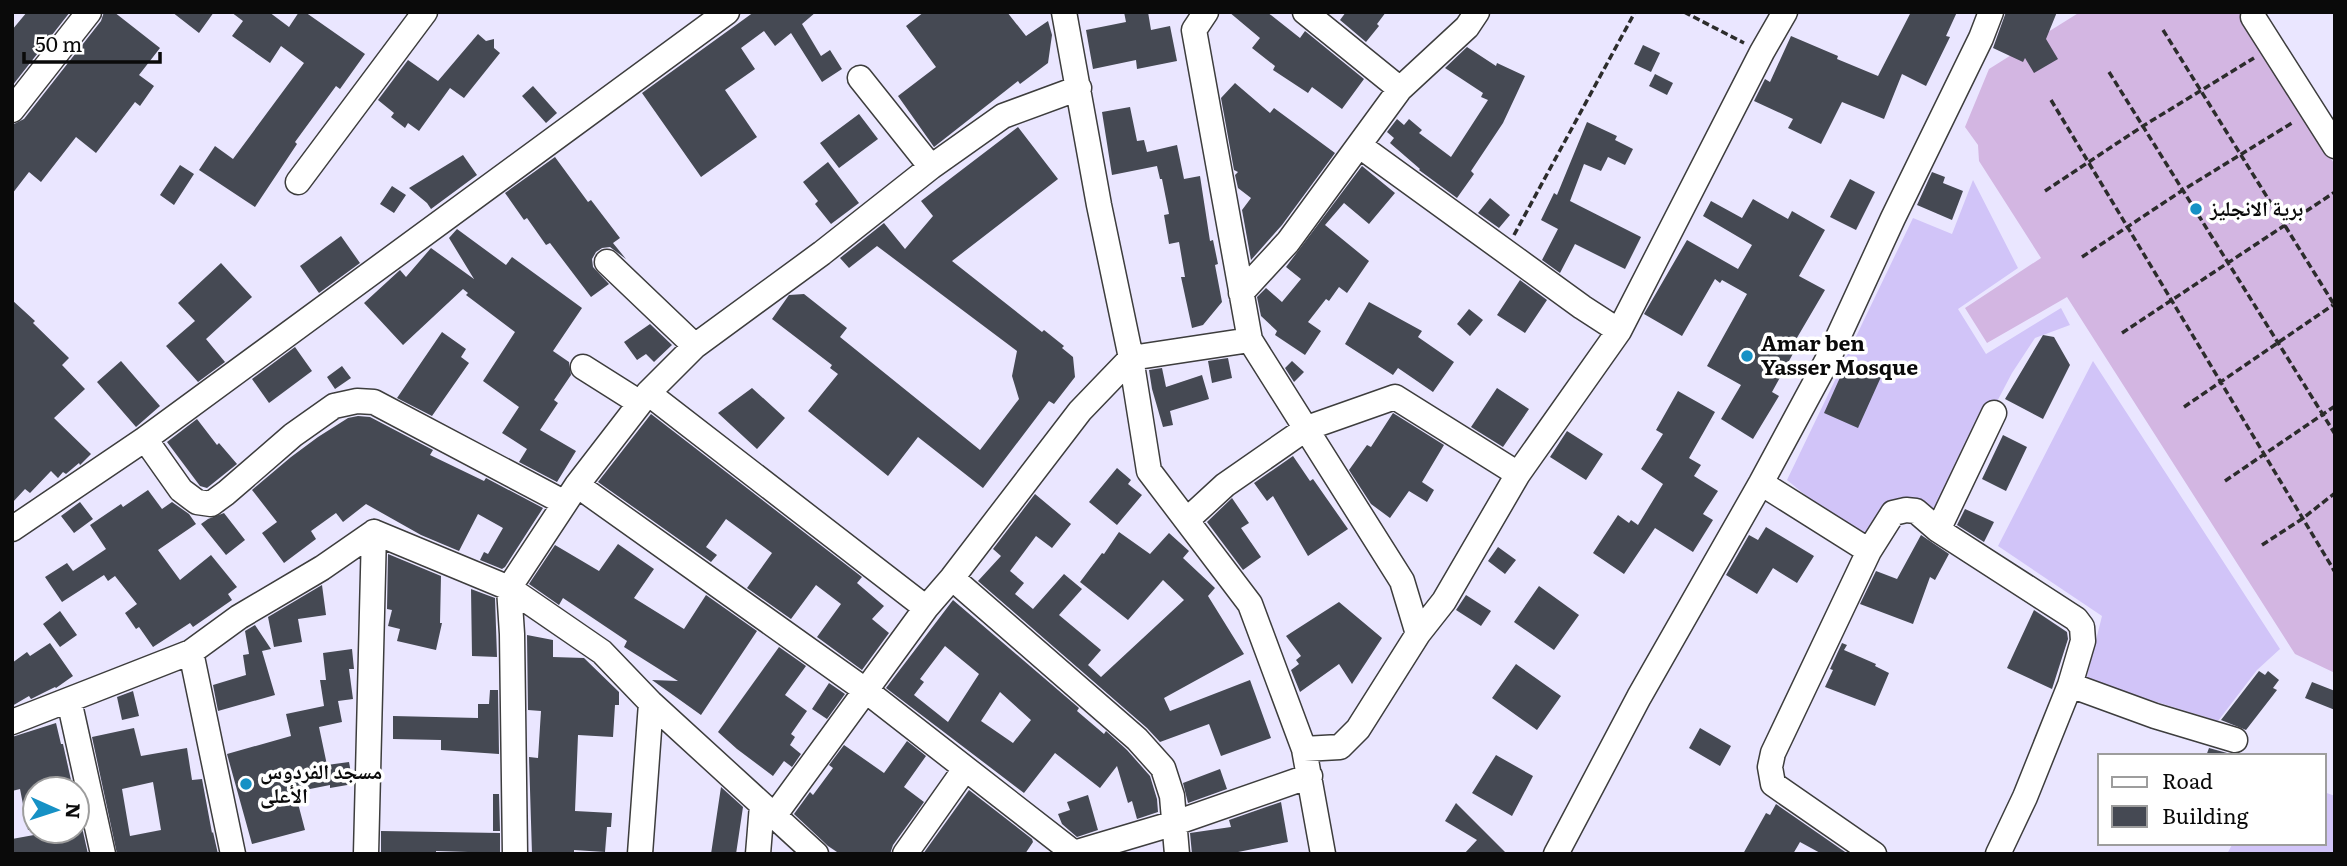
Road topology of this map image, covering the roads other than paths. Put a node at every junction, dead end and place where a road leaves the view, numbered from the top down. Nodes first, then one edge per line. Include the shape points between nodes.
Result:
1 (89, 12) edge
2 (425, 12) edge
3 (727, 12) edge
4 (1064, 12) edge
5 (1206, 12) edge
6 (1305, 12) edge
7 (1477, 12) edge
8 (1785, 12) edge
9 (1991, 12) edge
10 (2253, 17) dead end
11 (860, 78) dead end
12 (1079, 89) junction
13 (1400, 89) junction
14 (12, 110) edge
15 (1360, 146) junction
16 (2335, 146) edge
17 (931, 167) junction
18 (299, 182) dead end
19 (607, 262) dead end
20 (1241, 293) junction
21 (1619, 331) junction
22 (1250, 340) junction
23 (695, 346) junction
24 (1130, 358) junction
25 (583, 367) dead end
26 (644, 398) junction
27 (1994, 413) dead end
28 (1307, 428) junction
29 (145, 439) junction
30 (1518, 474) junction
31 (1761, 483) junction
32 (571, 494) junction
33 (1187, 520) junction
34 (12, 529) edge
35 (1938, 530) junction
36 (374, 533) junction
37 (1869, 551) junction
38 (952, 578) junction
39 (509, 588) junction
40 (926, 608) junction
41 (1418, 634) junction
42 (191, 652) junction
43 (2070, 685) junction
44 (865, 690) junction
45 (69, 700) junction
46 (651, 703) junction
47 (12, 722) edge
48 (2235, 740) dead end
49 (1304, 749) junction
50 (965, 769) junction
51 (1310, 776) junction
52 (768, 811) junction
53 (1175, 823) junction
54 (103, 854) edge
55 (233, 854) edge
56 (366, 854) edge
57 (515, 854) edge
58 (640, 854) edge
59 (758, 854) edge
60 (816, 854) edge
61 (905, 854) edge
62 (1177, 854) edge
63 (1323, 854) edge
64 (1556, 854) edge
65 (1874, 854) edge
66 (1998, 854) edge

1 - 14 street
2 - 18 street
3 - 29 street
4 - 12 street
5 - 20 street via 1194,30
6 - 13 street
7 - 13 street via 1467,27
8 - 21 street
9 - 31 street via 1829,357
10 - 16 street
11 - 17 street
12 - 17 street via 1003,116
12 - 24 street
13 - 15 street
15 - 20 street via 1288,242
15 - 21 street
17 - 23 street
19 - 23 street
20 - 22 street
21 - 30 street
22 - 24 street
22 - 28 street
23 - 26 street
24 - 33 street via 1149,471
24 - 38 street via 1080,411
25 - 26 street
26 - 32 street
26 - 40 street
27 - 35 street
28 - 30 street via 1395,397
28 - 33 street via 1225,485
28 - 41 street via 1402,581
29 - 32 street via 181,490 197,502 211,504 334,406 374,402
29 - 34 street
30 - 41 street via 1444,601
31 - 37 street
31 - 64 street
32 - 39 street
32 - 44 street
33 - 49 street via 1250,604
35 - 37 street via 1916,511 1906,509 1893,513
35 - 43 street via 2076,619 2083,641
36 - 39 street
36 - 42 street
36 - 56 street
37 - 65 street via 1770,767 1773,784
38 - 40 street
38 - 53 street via 1137,739 1163,768
39 - 46 street via 602,652
39 - 57 street
40 - 44 street
41 - 49 street via 1358,729 1340,747
42 - 45 street
42 - 55 street
43 - 48 street
43 - 66 street
44 - 50 street
44 - 52 street
45 - 47 street
45 - 54 street
46 - 52 street
46 - 58 street
49 - 51 street
50 - 53 street via 1074,853
50 - 61 street
51 - 53 street
51 - 63 street
52 - 59 street
52 - 60 street
53 - 62 street

